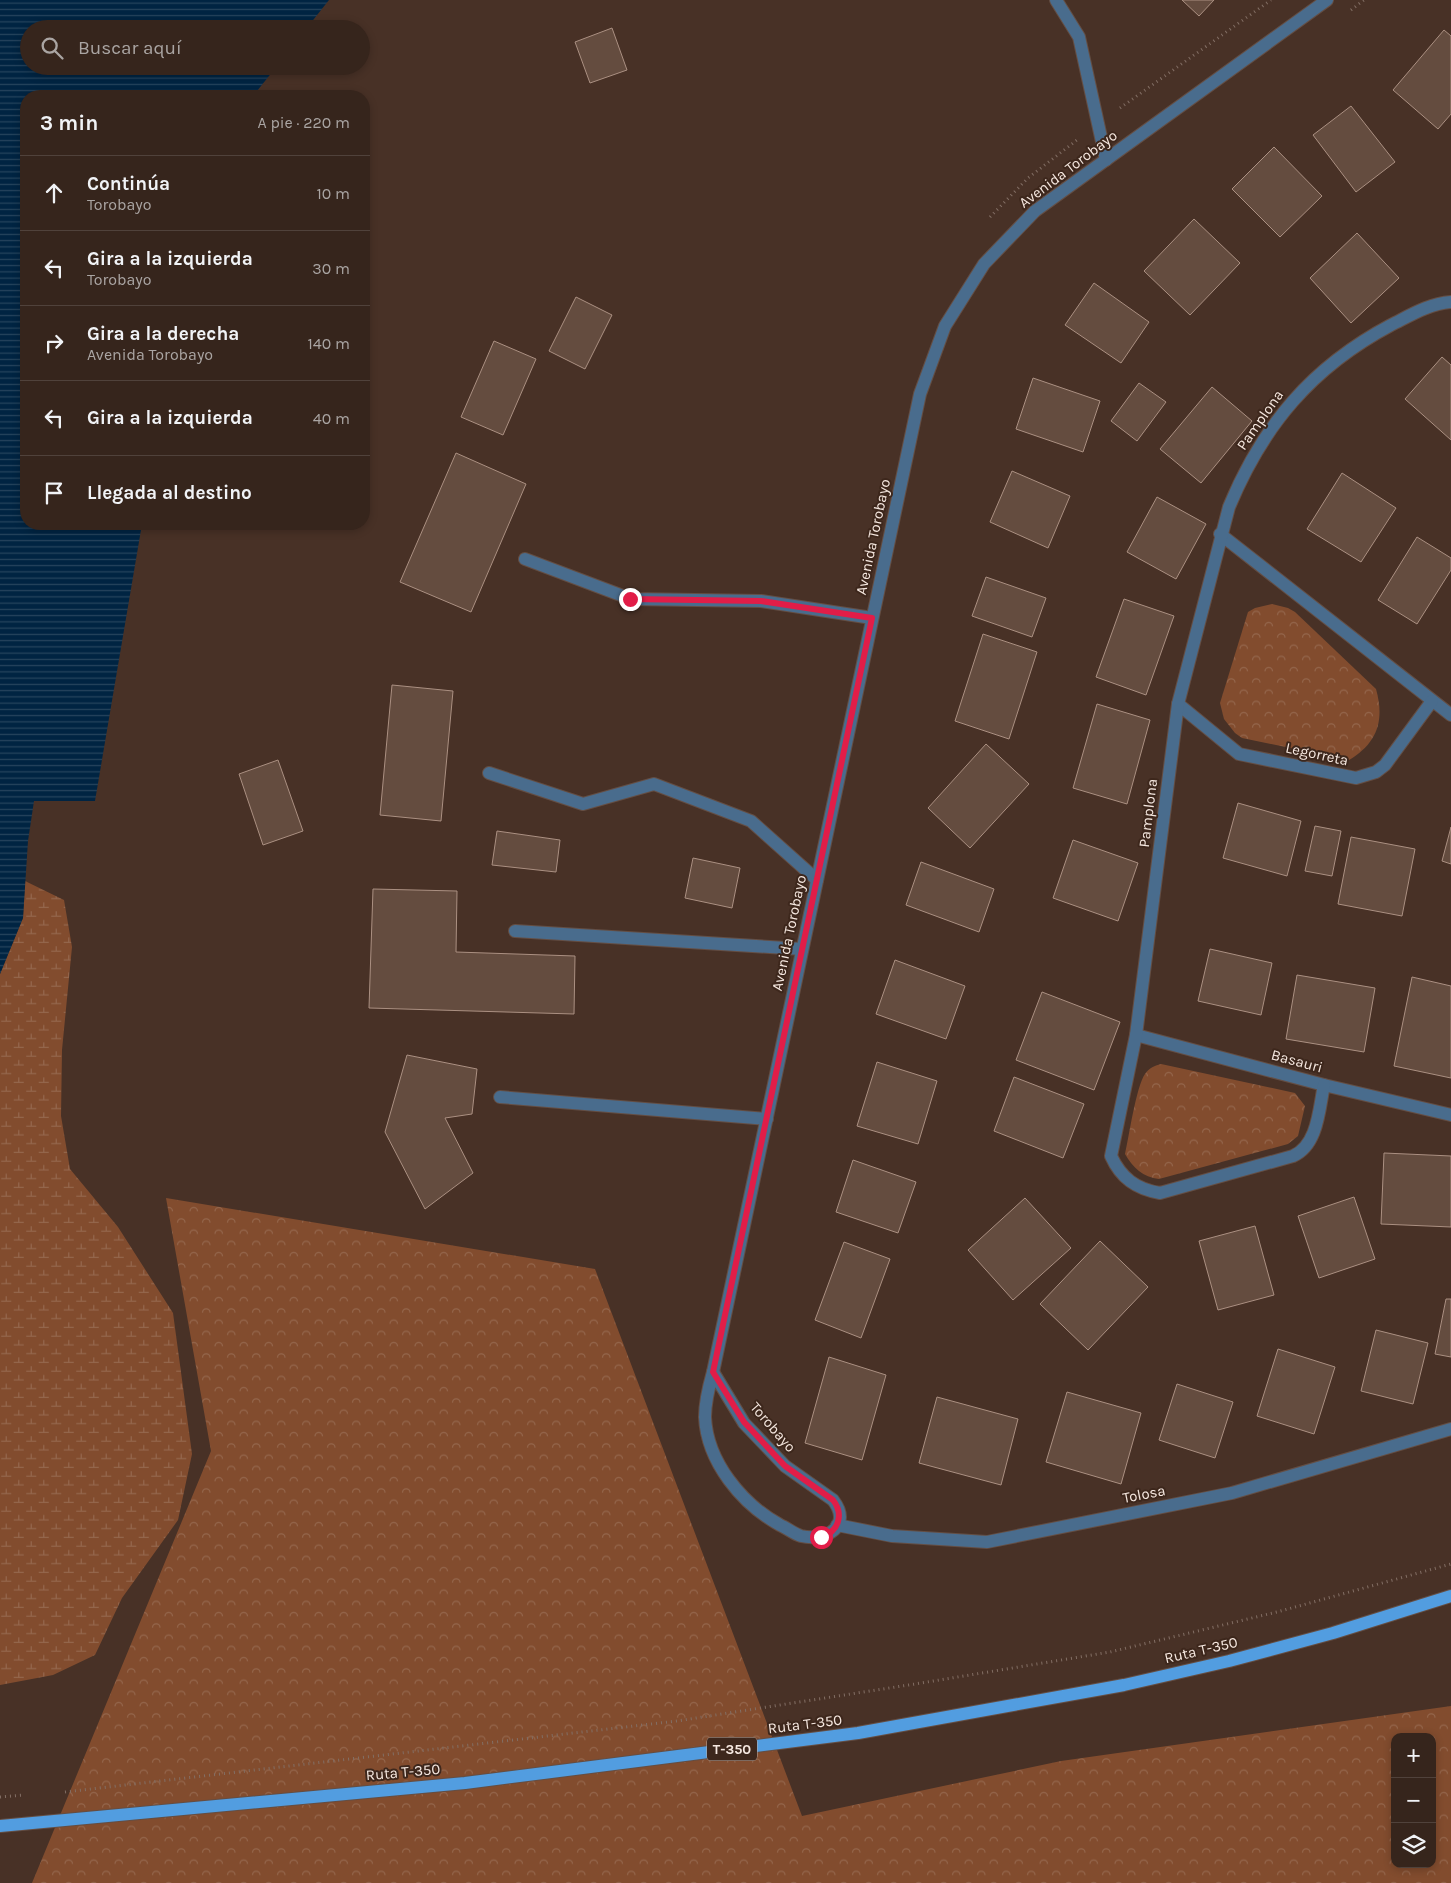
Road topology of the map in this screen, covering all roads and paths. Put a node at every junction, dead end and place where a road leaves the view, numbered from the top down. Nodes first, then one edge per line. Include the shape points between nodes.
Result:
1 (1056, 0) edge
2 (1327, 0) edge
3 (1364, 0) edge
4 (1348, 11) dead end
5 (1106, 160) junction
6 (1451, 302) edge
7 (1220, 534) junction
8 (525, 559) dead end
9 (872, 618) junction
10 (1432, 701) junction
11 (1178, 704) junction
12 (1451, 715) edge
13 (489, 773) dead end
14 (817, 880) junction
15 (515, 931) dead end
16 (802, 949) junction
17 (1136, 1035) junction
18 (1324, 1085) junction
19 (500, 1097) dead end
20 (1451, 1115) edge
21 (767, 1119) junction
22 (713, 1372) junction
23 (1451, 1428) edge
24 (837, 1525) junction
25 (1451, 1564) edge
26 (1451, 1596) edge
27 (61, 1792) dead end
28 (26, 1795) dead end
29 (0, 1797) edge
30 (0, 1826) edge

1 - 5 street via 1079,37
2 - 5 street, Avenida Torobayo
3 - 4 path
5 - 9 street, Avenida Torobayo via 1035,211 984,264 945,326 920,394
6 - 7 street, Pamplona via 1419,310 1368,338 1307,385 1280,414 1258,446 1240,480
7 - 10 street
7 - 11 street, Pamplona
8 - 9 street via 630,599 761,601
9 - 14 street, Avenida Torobayo
10 - 11 street, Legorreta via 1385,765 1372,774 1356,778 1239,754
10 - 12 street
11 - 17 street, Pamplona
13 - 14 street via 583,804 654,784 751,822
14 - 16 street, Avenida Torobayo
15 - 16 street
16 - 21 street, Avenida Torobayo
17 - 18 street, Basauri
17 - 18 street, Pamplona via 1111,1156 1125,1178 1147,1191 1160,1193 1300,1153 1312,1136
18 - 20 street, Basauri
19 - 21 street
21 - 22 street, Avenida Torobayo
22 - 24 street, Torobayo via 744,1422 785,1466 833,1500 838,1509
22 - 24 street via 705,1416 708,1438 716,1459 737,1489 762,1515 800,1536 821,1537
23 - 24 street, Tolosa via 1232,1493 987,1542 892,1536
25 - 27 path via 1276,1612 1110,1652 915,1684 677,1721
26 - 30 main road, Ruta T-350 / T-350 via 1229,1661 1124,1685 858,1733 465,1783
28 - 29 path

